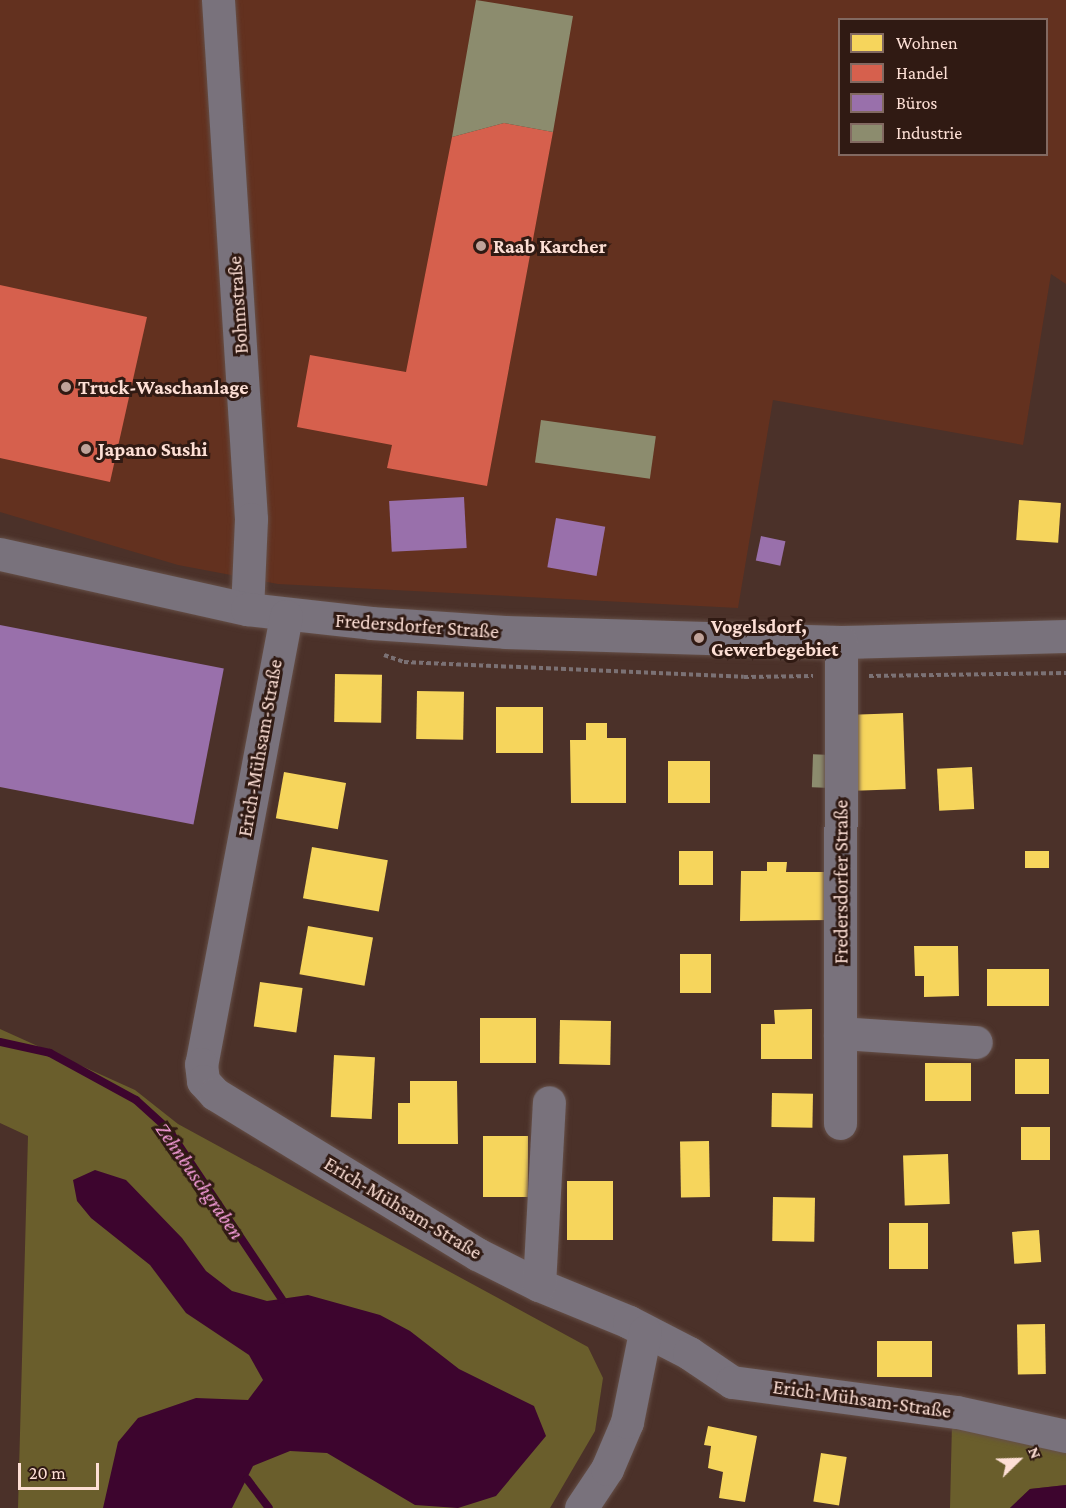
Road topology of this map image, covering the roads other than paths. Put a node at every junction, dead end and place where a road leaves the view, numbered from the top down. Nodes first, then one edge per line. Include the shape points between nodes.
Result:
1 (218, 0) edge
2 (0, 554) edge
3 (247, 609) junction
4 (286, 616) junction
5 (1066, 636) edge
6 (842, 642) junction
7 (840, 1033) junction
8 (976, 1042) dead end
9 (549, 1102) dead end
10 (840, 1123) dead end
11 (539, 1285) junction
12 (645, 1332) junction
13 (1066, 1436) edge
14 (581, 1508) edge

1 - 3 street, Bohmstraße via 251,519
2 - 3 street, Fredersdorfer Straße
3 - 4 street, Fredersdorfer Straße
4 - 6 street, Fredersdorfer Straße via 485,631
4 - 11 street, Erich-Mühsam-Straße via 201,1064 203,1081 215,1094 477,1254
5 - 6 street, Fredersdorfer Straße
6 - 7 street, Fredersdorfer Straße
7 - 8 street
7 - 10 street, Fredersdorfer Straße
9 - 11 street
11 - 12 street, Erich-Mühsam-Straße
12 - 13 street, Erich-Mühsam-Straße via 689,1353 732,1382 957,1412
12 - 14 street via 627,1422 607,1469

